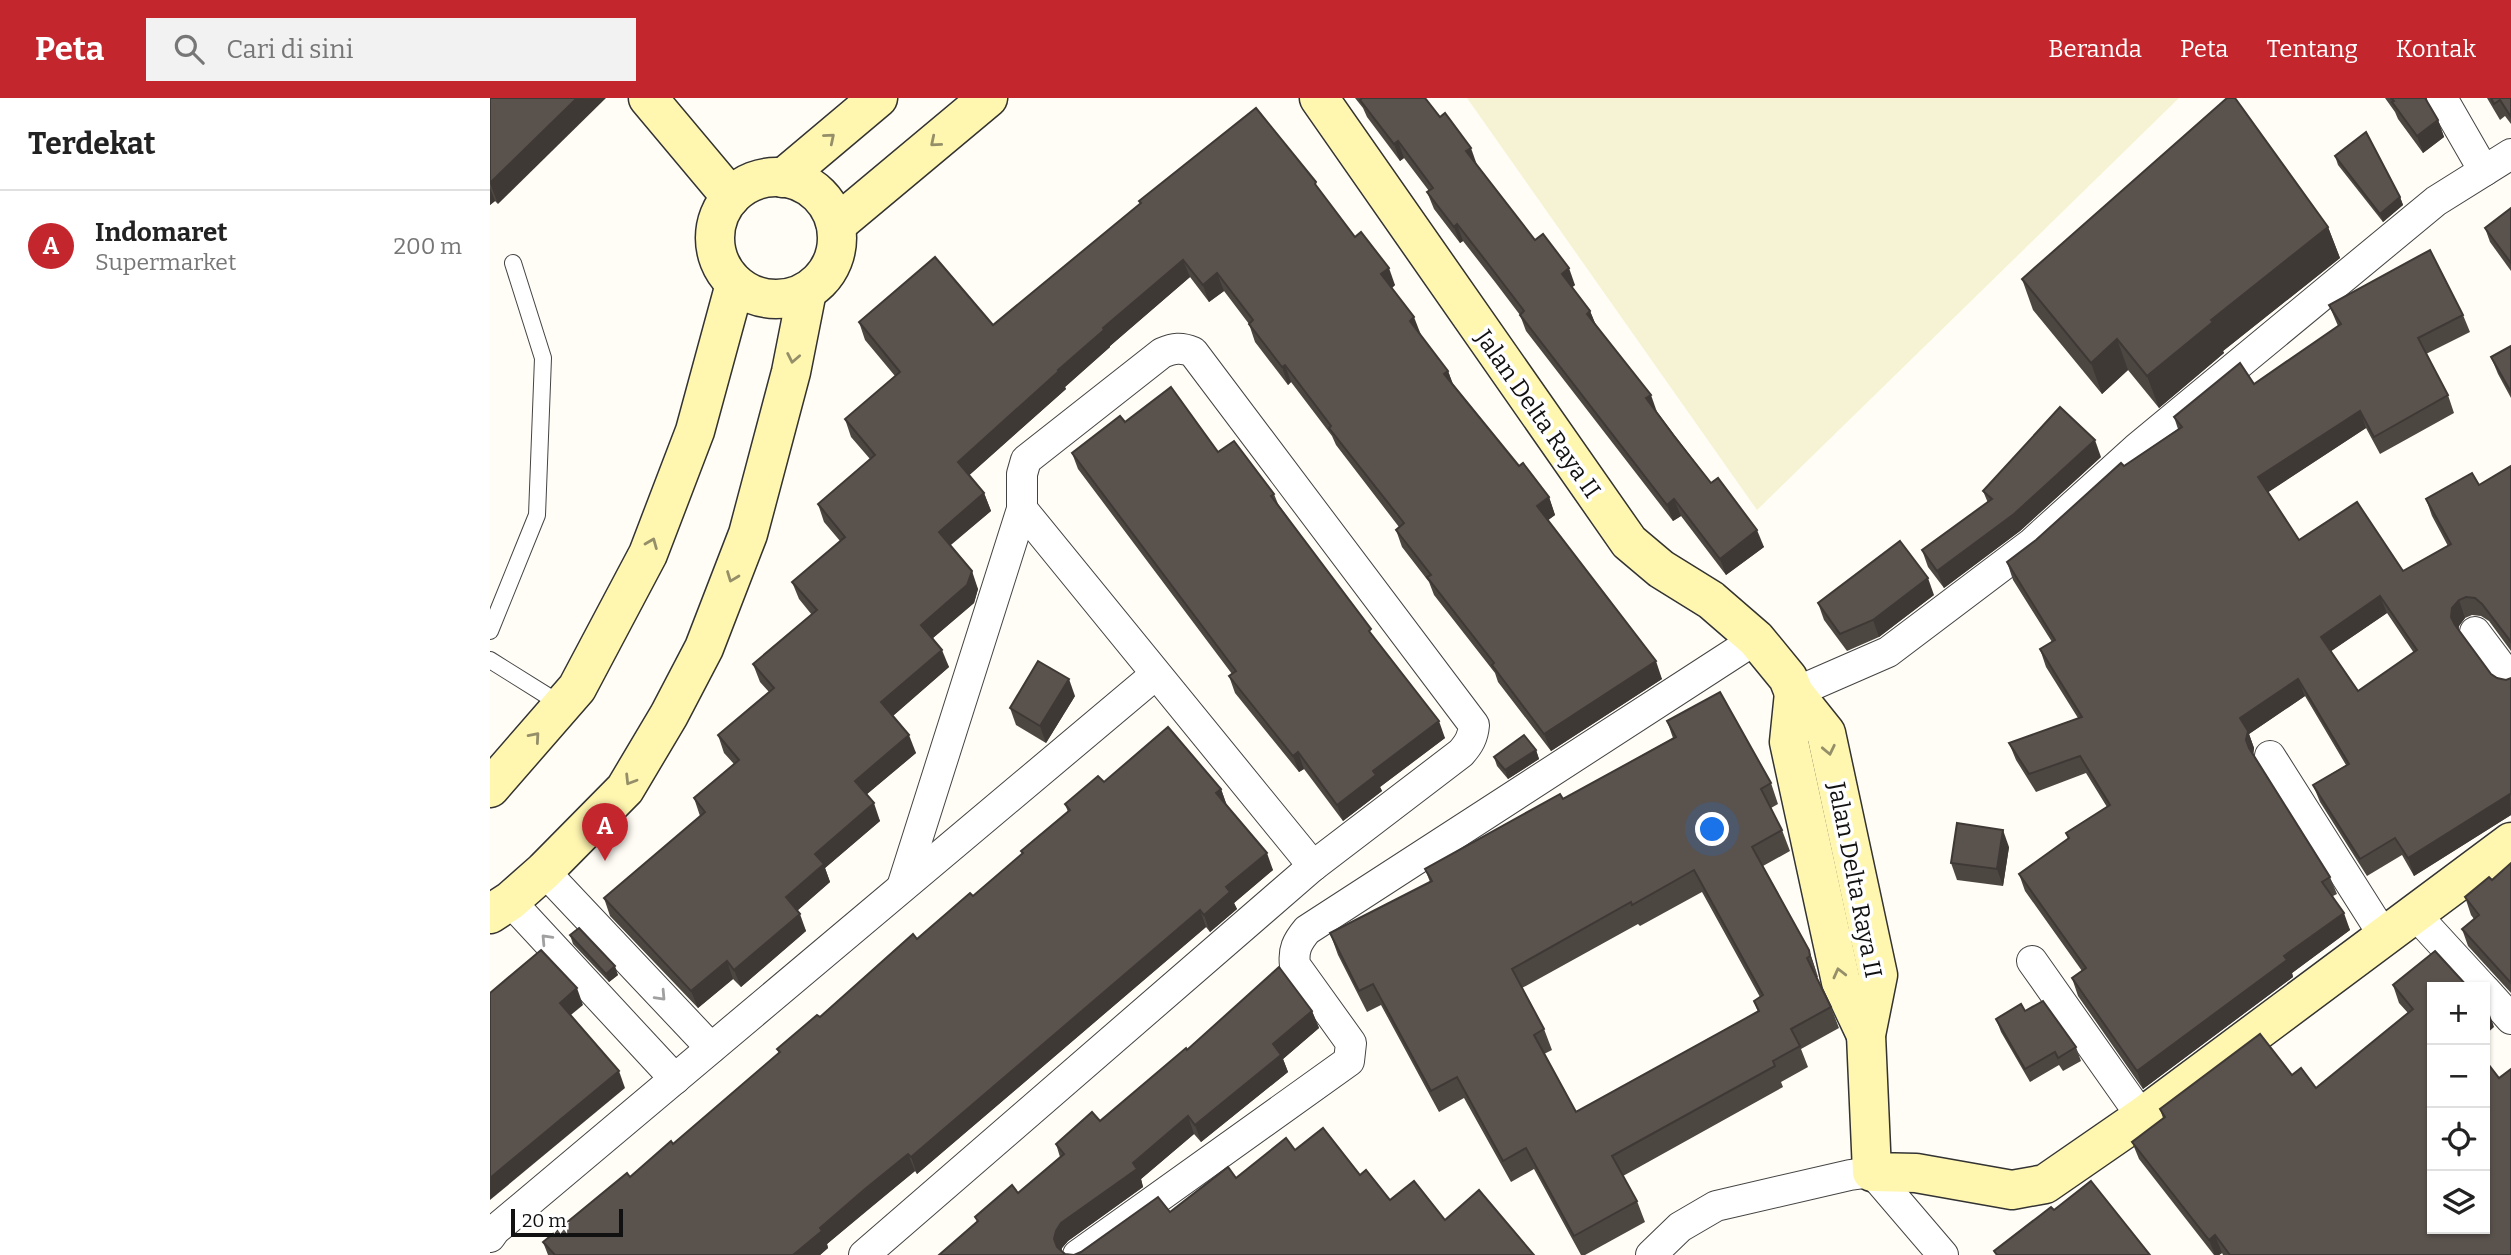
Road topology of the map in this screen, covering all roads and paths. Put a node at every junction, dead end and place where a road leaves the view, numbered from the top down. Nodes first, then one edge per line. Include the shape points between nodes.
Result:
1 (648, 98) edge
2 (878, 98) edge
3 (988, 98) edge
4 (1319, 98) edge
5 (2442, 98) edge
6 (2511, 154) edge
7 (2484, 171) junction
8 (783, 178) junction
9 (731, 197) junction
10 (836, 225) junction
11 (513, 263) dead end
12 (735, 284) junction
13 (807, 291) junction
14 (1022, 509) junction
15 (490, 631) edge
16 (2476, 632) dead end
17 (1756, 639) junction
18 (490, 660) edge
19 (1155, 675) junction
20 (2511, 680) edge
21 (1794, 693) junction
22 (562, 705) junction
23 (2270, 756) dead end
24 (490, 788) edge
25 (2511, 842) edge
26 (1313, 866) junction
27 (544, 871) junction
28 (902, 887) junction
29 (500, 907) edge
30 (2415, 914) junction
31 (2384, 936) junction
32 (2032, 961) dead end
33 (2477, 982) edge
34 (2490, 996) edge
35 (2511, 1019) edge
36 (711, 1048) junction
37 (675, 1079) junction
38 (2142, 1116) junction
39 (1872, 1172) junction
40 (490, 1237) edge
41 (864, 1255) edge
42 (1078, 1255) edge
43 (1651, 1255) edge
44 (1943, 1255) edge

1 - 9 street
8 -> 2 street
3 -> 10 street
4 - 17 street, Jalan Delta Raya II via 1629,542 1661,569 1712,600
5 - 7 street
6 - 7 street
7 - 21 street via 2436,201 2148,439 2031,544 1888,652
8 - 9 street via 755,181
8 - 10 street via 801,182 817,193 830,208
9 - 12 street via 715,232 716,251
10 - 13 street via 832,263
11 - 15 lane via 543,358 537,515
12 - 13 street via 769,300
22 -> 12 street via 577,688 648,554 695,431
13 -> 27 street via 752,521 704,648 625,789
14 - 19 street
14 - 26 street via 1023,468 1033,454 1162,353 1173,348 1194,352 1474,725 1461,753
14 - 28 street
16 - 20 street
17 - 21 street, Jalan Delta Raya II via 1788,678
17 - 42 street via 1307,930 1297,943 1295,965 1351,1043 1349,1061
18 - 22 lane
19 - 26 street
19 - 28 street
21 - 39 street, Jalan Delta Raya II via 1789,742 1841,982 1866,1035
24 -> 22 street
23 - 31 street
25 - 30 street
26 - 41 street
27 - 29 street
27 -> 36 street
28 - 36 street
37 -> 29 street
30 - 31 street
30 - 33 street
31 - 38 street
32 - 38 street
34 - 35 street
36 - 37 street
37 - 40 street
38 - 39 street via 2045,1184 2012,1190 1926,1174
39 - 43 street via 1716,1206 1680,1227
39 - 44 street

